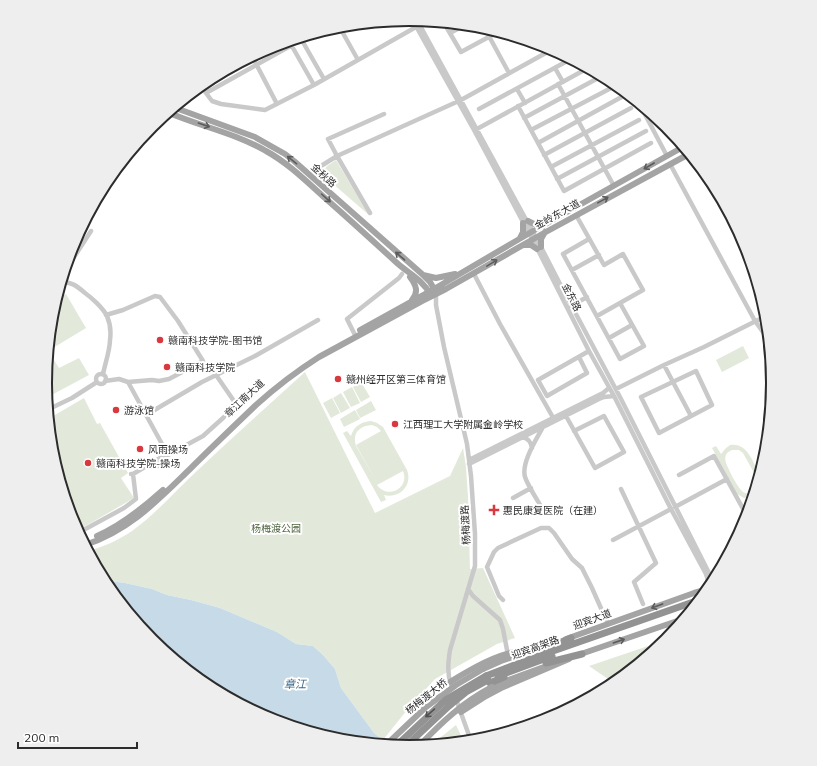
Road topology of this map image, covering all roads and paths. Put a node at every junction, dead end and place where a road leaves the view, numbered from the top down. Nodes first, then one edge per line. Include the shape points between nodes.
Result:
1 (416, 27) joint
2 (420, 27) edge
3 (447, 28) edge
4 (457, 29) edge
5 (343, 32) edge
6 (450, 33) junction
7 (489, 36) joint
8 (303, 42) edge
9 (292, 46) edge
10 (276, 51) edge
11 (544, 53) edge
12 (358, 60) junction
13 (255, 61) edge
14 (565, 62) edge
15 (256, 64) junction
16 (555, 68) junction
17 (582, 71) edge
18 (510, 73) junction
19 (324, 79) junction
20 (596, 79) edge
21 (561, 83) junction
22 (314, 84) junction
23 (517, 88) junction
24 (610, 88) edge
25 (204, 90) edge
26 (206, 93) junction
27 (565, 96) junction
28 (622, 97) edge
29 (459, 100) junction
30 (525, 103) junction
31 (278, 104) junction
32 (518, 106) junction
33 (631, 108) dead end
34 (180, 109) edge
35 (479, 109) dead end
36 (572, 109) junction
37 (174, 114) edge
38 (384, 114) dead end
39 (647, 117) edge
40 (524, 118) junction
41 (639, 120) dead end
42 (578, 121) junction
43 (477, 129) junction
44 (531, 130) junction
45 (585, 132) junction
46 (646, 132) dead end
47 (538, 143) junction
48 (651, 143) dead end
49 (592, 145) junction
50 (678, 150) edge
51 (544, 155) junction
52 (337, 156) junction
53 (667, 156) junction
54 (598, 157) junction
55 (684, 157) edge
56 (670, 164) junction
57 (551, 167) junction
58 (605, 169) junction
59 (313, 171) dead end
60 (557, 180) junction
61 (614, 186) junction
62 (370, 213) dead end
63 (576, 215) junction
64 (525, 222) junction
65 (544, 229) junction
66 (91, 231) dead end
67 (533, 235) junction
68 (590, 239) junction
69 (519, 243) junction
70 (539, 248) junction
71 (77, 250) edge
72 (598, 255) junction
73 (401, 266) junction
74 (572, 270) junction
75 (464, 271) junction
76 (402, 274) dead end
77 (422, 274) junction
78 (474, 274) junction
79 (66, 282) edge
80 (433, 293) junction
81 (587, 297) junction
82 (412, 301) junction
83 (620, 303) junction
84 (571, 306) junction
85 (106, 315) junction
86 (597, 316) junction
87 (760, 319) edge
88 (318, 320) dead end
89 (755, 321) junction
90 (632, 324) junction
91 (761, 330) edge
92 (355, 335) junction
93 (609, 338) junction
94 (589, 351) junction
95 (579, 357) junction
96 (664, 365) junction
97 (103, 374) junction
98 (216, 375) junction
99 (106, 381) junction
100 (673, 381) junction
101 (97, 382) junction
102 (128, 382) junction
103 (609, 388) junction
104 (616, 389) junction
105 (614, 396) junction
106 (52, 408) edge
107 (146, 415) junction
108 (566, 416) junction
109 (691, 416) junction
110 (554, 420) junction
111 (543, 427) junction
112 (574, 431) junction
113 (523, 438) junction
114 (532, 448) junction
115 (168, 454) junction
116 (469, 462) junction
117 (158, 466) dead end
118 (679, 475) dead end
119 (727, 479) junction
120 (531, 488) junction
121 (621, 489) dead end
122 (513, 498) dead end
123 (673, 508) junction
124 (743, 508) edge
125 (543, 510) dead end
126 (137, 515) junction
127 (639, 526) junction
128 (83, 530) edge
129 (88, 540) edge
130 (613, 540) dead end
131 (89, 543) edge
132 (710, 574) edge
133 (707, 578) edge
134 (468, 589) junction
135 (697, 592) edge
136 (503, 600) dead end
137 (643, 604) dead end
138 (689, 604) edge
139 (683, 611) edge
140 (673, 623) edge
141 (608, 624) junction
142 (571, 638) junction
143 (507, 650) dead end
144 (524, 653) junction
145 (582, 654) junction
146 (534, 660) junction
147 (487, 678) junction
148 (450, 682) junction
149 (449, 702) junction
150 (461, 712) junction
151 (469, 735) edge
152 (392, 739) edge
153 (426, 739) edge
154 (402, 740) edge
155 (412, 740) edge

1 - 12 street
1 - 29 street, 金东路
2 - 29 street, 金东路
3 - 6 street
4 - 6 street
5 - 12 street
6 - 7 street via 461,52
7 - 18 street
8 - 19 street
9 - 22 street
10 - 15 street
11 - 18 street
12 - 19 street
13 - 15 street
14 - 16 street
15 - 26 street
15 - 31 street
16 - 21 street
16 - 23 street
17 - 21 street
18 - 29 street
19 - 22 street
20 - 27 street
21 - 27 street
21 - 30 street
22 - 31 street
23 - 30 street
23 - 35 street
24 - 36 street
25 - 26 street
26 - 31 street via 212,101 221,104 265,110
27 - 36 street
27 - 40 street
28 - 42 street
29 - 43 street, 金东路
29 - 52 street
29 - 64 street, 金东路
30 - 32 street
32 - 40 street
32 - 43 street
33 - 45 street
77 -> 34 main road, 金秋路 via 285,154 255,137
36 - 42 street
36 - 44 street
37 -> 73 main road, 金秋路 via 223,132 281,160
38 - 52 street via 328,139
39 - 53 street
40 - 44 street
41 - 49 street
42 - 45 street
42 - 47 street
43 - 64 street, 金东路
44 - 47 street
45 - 49 street
45 - 51 street
46 - 54 street
47 - 51 street
48 - 58 street
49 - 54 street
49 - 57 street
50 - 53 main road, 金岭东大道
51 - 57 street
52 - 59 street
52 - 62 street
53 -> 61 main road, 金岭东大道
54 - 58 street
54 - 60 street
55 - 56 main road, 金岭东大道
63 -> 56 main road, 金岭东大道
56 - 89 street
57 - 60 street
58 - 60 street via 564,191
58 - 61 street
61 - 65 main road, 金岭东大道
63 - 65 main road, 金岭东大道
63 - 68 street
64 - 65 main road
64 - 67 street, 金东路
64 - 69 main road
65 - 67 main road, 金岭东大道
65 - 70 main road
66 - 71 street
67 - 69 main road, 金岭东大道
67 - 70 street, 金东路
68 - 72 street
68 - 74 street via 563,254
69 - 70 main road
69 - 75 main road, 金岭东大道
78 -> 69 main road, 金岭东大道
70 - 84 street, 金东路
70 - 94 street, 金东路
72 - 74 street
72 - 83 street via 604,265 623,254 643,290
73 - 80 main road, 金秋路
73 - 82 main road via 416,287 416,296
74 - 81 street
75 - 77 main road via 436,278
75 - 80 main road, 金岭东大道
76 - 92 street via 347,319
77 - 80 main road, 金秋路 via 430,282
78 - 80 main road, 金岭东大道
78 - 110 street
79 - 85 street via 74,284 92,298
80 - 82 main road, 章江南大道
80 - 92 main road, 章江南大道
80 - 116 street, 杨梅渡路
81 - 84 street
81 - 86 street
82 - 92 main road, 章江南大道
83 - 86 street
83 - 90 street
84 - 104 street, 金东路
85 - 97 street via 110,325 110,341
85 - 102 street via 155,296 160,297 203,361 169,379
86 - 93 street
87 - 89 street
88 - 98 street
89 - 91 street
89 - 96 street
90 - 93 street
90 - 93 street via 644,346 620,359
92 - 126 main road, 章江南大道 via 288,376 152,506
94 - 95 street
94 - 103 street, 金东路
95 - 95 street via 538,380 547,396 587,373
96 - 100 street
96 - 104 street
97 - 99 street
97 - 101 street via 97,376
98 - 107 street
98 - 115 street via 236,404 203,436
99 - 101 street via 101,384
99 - 102 street via 118,379
100 - 109 street
100 - 109 street via 696,371 712,405
100 - 109 street via 641,396 659,433
101 - 106 street
102 - 107 street
103 - 105 street, 金东路
103 - 110 street
104 - 123 street, 金东路
105 - 108 street via 599,399
105 - 123 street, 金东路
107 - 115 street
108 - 110 street
108 - 112 street
110 - 111 street
110 - 116 street
111 - 113 street
111 - 114 street
112 - 112 street via 594,468 624,452 604,416
113 - 114 street via 530,442
113 - 116 street
114 - 120 street via 525,468 525,476
115 - 117 street
115 - 128 street via 132,474 136,499
116 - 134 street, 杨梅渡路 via 472,476 475,566
118 - 119 street via 714,456
119 - 123 street
119 - 124 street
120 - 122 street
120 - 125 street
121 - 127 street
123 - 127 street
123 - 132 street, 金东路
123 - 133 street, 金东路
126 - 129 main road, 章江南大道
126 - 131 main road, 章江南大道 via 118,530
127 - 130 street
127 - 137 street via 656,563 634,582
134 - 143 street via 500,620
134 - 148 street, 杨梅渡路 via 450,650
135 -> 141 main road, 迎宾大道
136 - 141 street via 487,567 494,552 541,528 549,528 582,568
138 - 146 highway, 迎宾高架路
139 - 146 highway, 迎宾高架路
145 -> 140 main road
141 - 142 main road, 迎宾大道
142 - 144 main road, 迎宾大道
142 - 147 highway via 517,658
144 - 147 main road, 迎宾大道 via 501,661
144 - 148 main road via 516,652 498,657
145 - 147 highway via 507,676
145 - 150 main road via 501,688
146 - 147 highway, 迎宾高架路
147 - 149 highway, bridge
147 - 149 highway, bridge via 463,685
147 - 152 main road, 杨梅渡大桥, bridge via 456,685 426,707
147 - 153 main road, bridge via 472,699 457,709
148 - 150 street, 杨梅渡路
149 -> 154 highway, bridge via 426,716
149 - 155 highway
150 - 151 street, 杨梅渡路

